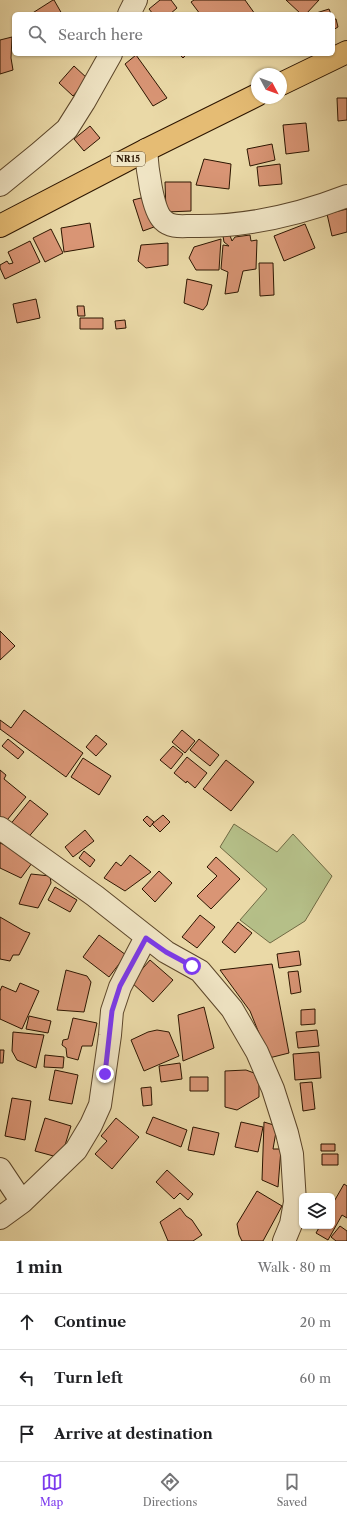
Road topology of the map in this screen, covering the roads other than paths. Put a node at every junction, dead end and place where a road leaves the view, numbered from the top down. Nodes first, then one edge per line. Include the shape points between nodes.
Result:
1 (136, 0) edge
2 (130, 12) edge
3 (347, 52) edge
4 (110, 56) edge
5 (287, 81) edge
6 (251, 99) edge
7 (146, 150) junction
8 (0, 184) edge
9 (347, 196) edge
10 (0, 226) edge
11 (0, 828) edge
12 (146, 938) junction
13 (0, 1169) edge
14 (22, 1202) junction
15 (295, 1202) junction
16 (0, 1218) edge
17 (284, 1241) edge
18 (301, 1241) edge

1 - 2 street
3 - 5 highway
4 - 8 street via 67,129
6 - 7 highway, NR15
7 - 9 street via 148,173 158,213 168,224 211,227 260,221
7 - 10 highway, NR15
11 - 12 street via 95,896
12 - 14 street via 120,986 112,1011 100,1105 91,1125 76,1150
12 - 15 street via 200,971 232,1009 257,1052 288,1133
13 - 14 street
14 - 16 street
15 - 17 street via 291,1224
15 - 18 street

